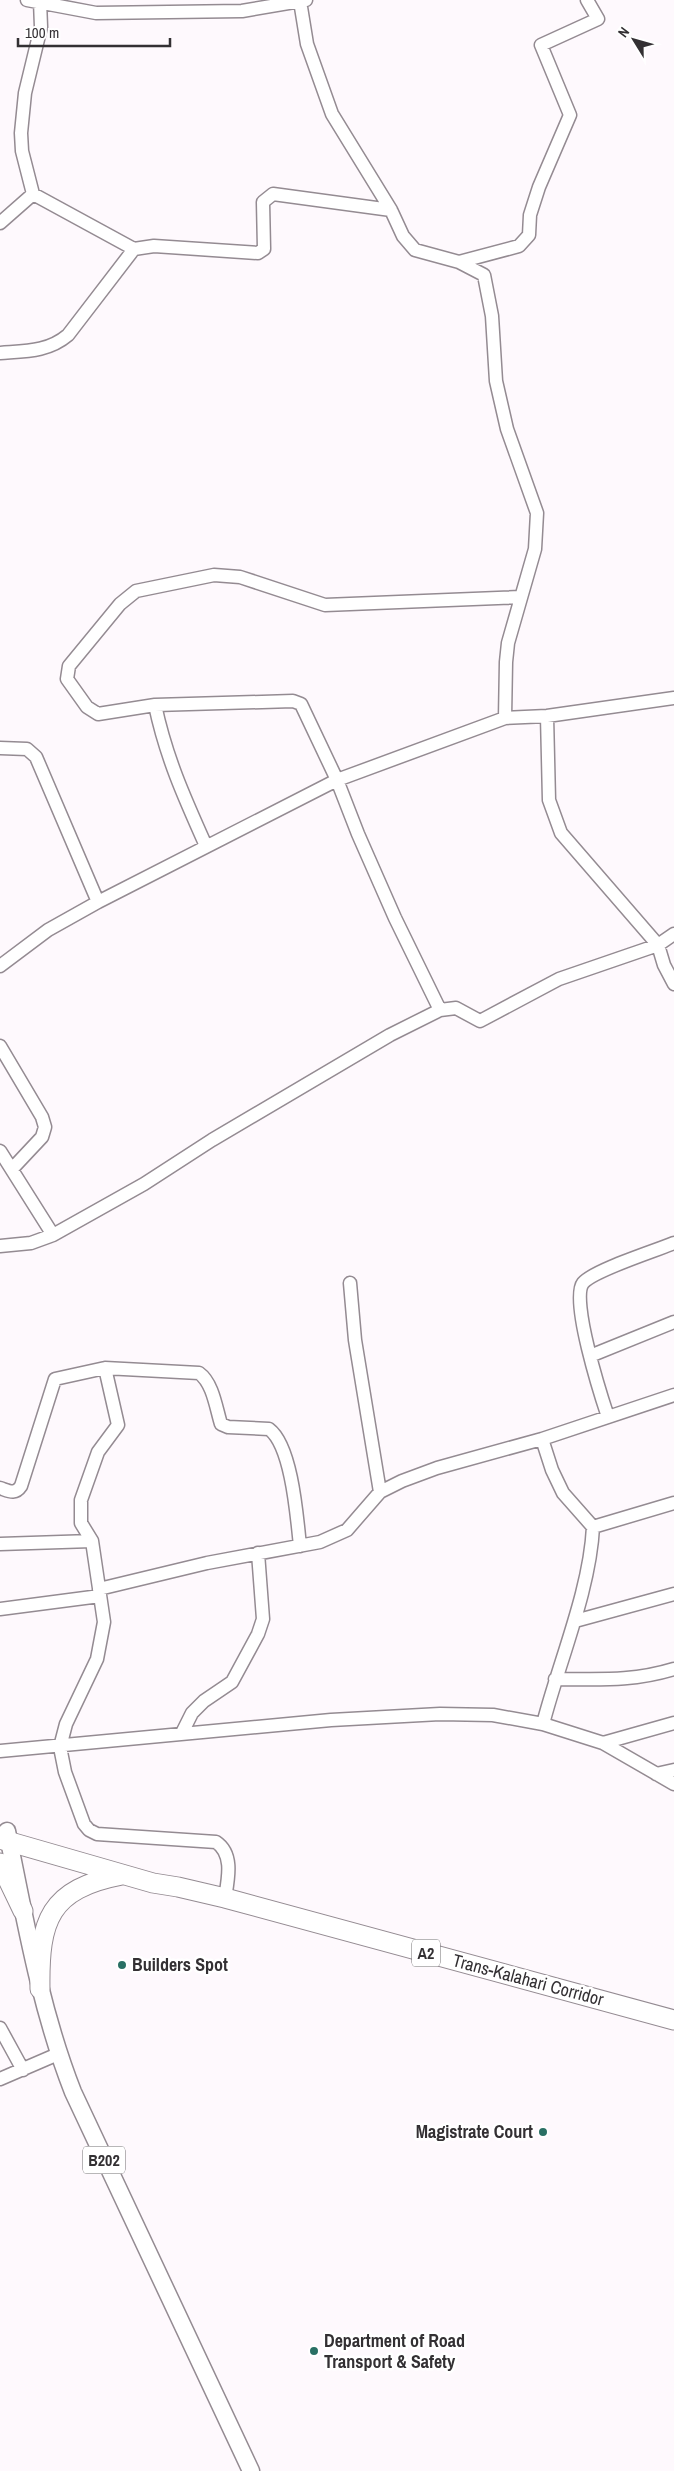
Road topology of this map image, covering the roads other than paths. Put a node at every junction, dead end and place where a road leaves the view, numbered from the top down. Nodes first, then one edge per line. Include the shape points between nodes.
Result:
1 (33, 0) edge
2 (587, 0) edge
3 (303, 1) edge
4 (33, 194) junction
5 (391, 210) junction
6 (0, 223) edge
7 (134, 249) junction
8 (459, 262) junction
9 (0, 353) edge
10 (520, 597) junction
11 (674, 698) edge
12 (155, 705) junction
13 (548, 716) junction
14 (505, 718) junction
15 (0, 748) edge
16 (337, 780) junction
17 (206, 846) junction
18 (98, 902) junction
19 (674, 934) edge
20 (658, 945) junction
21 (0, 966) edge
22 (674, 984) edge
23 (440, 1010) junction
24 (0, 1046) edge
25 (0, 1151) edge
26 (12, 1170) junction
27 (53, 1235) junction
28 (674, 1243) edge
29 (0, 1246) edge
30 (350, 1283) dead end
31 (674, 1322) edge
32 (590, 1356) junction
33 (105, 1368) junction
34 (674, 1395) edge
35 (608, 1417) junction
36 (542, 1439) junction
37 (0, 1488) edge
38 (380, 1492) junction
39 (674, 1502) edge
40 (594, 1526) junction
41 (92, 1541) junction
42 (0, 1544) edge
43 (300, 1546) junction
44 (258, 1553) junction
45 (99, 1593) junction
46 (674, 1594) edge
47 (0, 1609) edge
48 (574, 1621) junction
49 (674, 1670) edge
50 (555, 1679) junction
51 (674, 1723) edge
52 (543, 1724) junction
53 (182, 1733) junction
54 (604, 1743) junction
55 (60, 1746) junction
56 (0, 1751) edge
57 (674, 1770) edge
58 (656, 1774) junction
59 (674, 1784) edge
60 (4, 1835) edge
61 (0, 1863) edge
62 (123, 1875) junction
63 (178, 1887) junction
64 (225, 1898) junction
65 (23, 1911) junction
66 (40, 1989) junction
67 (674, 2020) edge
68 (0, 2028) edge
69 (58, 2054) junction
70 (22, 2070) junction
71 (0, 2079) edge
72 (252, 2471) edge

1 - 3 street via 96,13 242,11
1 - 4 street via 41,27 25,94 21,133
2 - 8 street via 598,19 541,45 570,115 539,187 530,215 529,235 519,246
3 - 5 street via 307,44 332,114
4 - 6 street
4 - 7 street
5 - 7 street via 272,194 263,202 264,249 258,253 172,246
5 - 8 street via 403,236 415,250
7 - 9 street via 68,335 57,344 44,349
8 - 10 street via 484,275 492,316 496,381 507,429 537,513 535,549
10 - 12 street via 325,604 240,577 214,575 136,591 120,604 70,666 67,679 86,706 98,714
10 - 14 street via 506,662
11 - 13 street
12 - 16 street via 298,702
12 - 17 street via 174,776
13 - 14 street
13 - 20 street via 549,800 561,833
14 - 16 street
15 - 18 street via 27,749 36,757
16 - 17 street
16 - 23 street via 358,834
17 - 18 street
18 - 21 street via 48,930
19 - 20 street
20 - 22 street
20 - 23 street via 559,979 480,1021 456,1008
23 - 27 street via 397,1030 144,1184
24 - 26 street via 45,1127 42,1137
25 - 26 street
26 - 27 street
27 - 29 street via 31,1243
28 - 32 street via 584,1281 579,1298
30 - 38 street via 355,1340
31 - 32 street
32 - 35 street
33 - 37 street via 55,1379 21,1486 12,1492
33 - 41 street via 118,1425 98,1452 81,1500 81,1522
33 - 43 street via 199,1373 209,1385 221,1424 269,1429 274,1433 281,1444 295,1498
34 - 35 street
35 - 36 street
36 - 38 street via 436,1468
36 - 40 street via 563,1493
38 - 43 street via 347,1530 320,1542
39 - 40 street
40 - 48 street
41 - 42 street
41 - 45 street
43 - 44 street
44 - 45 street
44 - 53 street via 263,1619 258,1634 232,1682 192,1714
45 - 47 street
45 - 55 street via 104,1622 97,1659 66,1724
46 - 48 street
48 - 50 street
49 - 50 street via 647,1678 624,1680
50 - 52 street
51 - 54 street
52 - 53 street via 493,1715 440,1714
52 - 54 street
53 - 55 street
54 - 58 street
55 - 56 street
55 - 64 street via 66,1772 89,1830 97,1834 216,1842 227,1854
57 - 58 street
58 - 59 street
60 - 62 highway, Trans-Kalahari Corridor / A2
60 - 63 highway, Trans-Kalahari Corridor / A2 via 156,1876
60 - 65 main road, B202
61 - 65 highway
62 - 63 highway, Trans-Kalahari Corridor / A2
62 - 66 highway via 90,1883 70,1894 57,1907 40,1944
63 - 64 highway, Trans-Kalahari Corridor / A2
64 - 67 highway, Trans-Kalahari Corridor / A2
65 - 66 main road, B202
66 - 69 main road, B202
68 - 70 street
69 - 70 street
69 - 72 main road, B202
70 - 71 street

